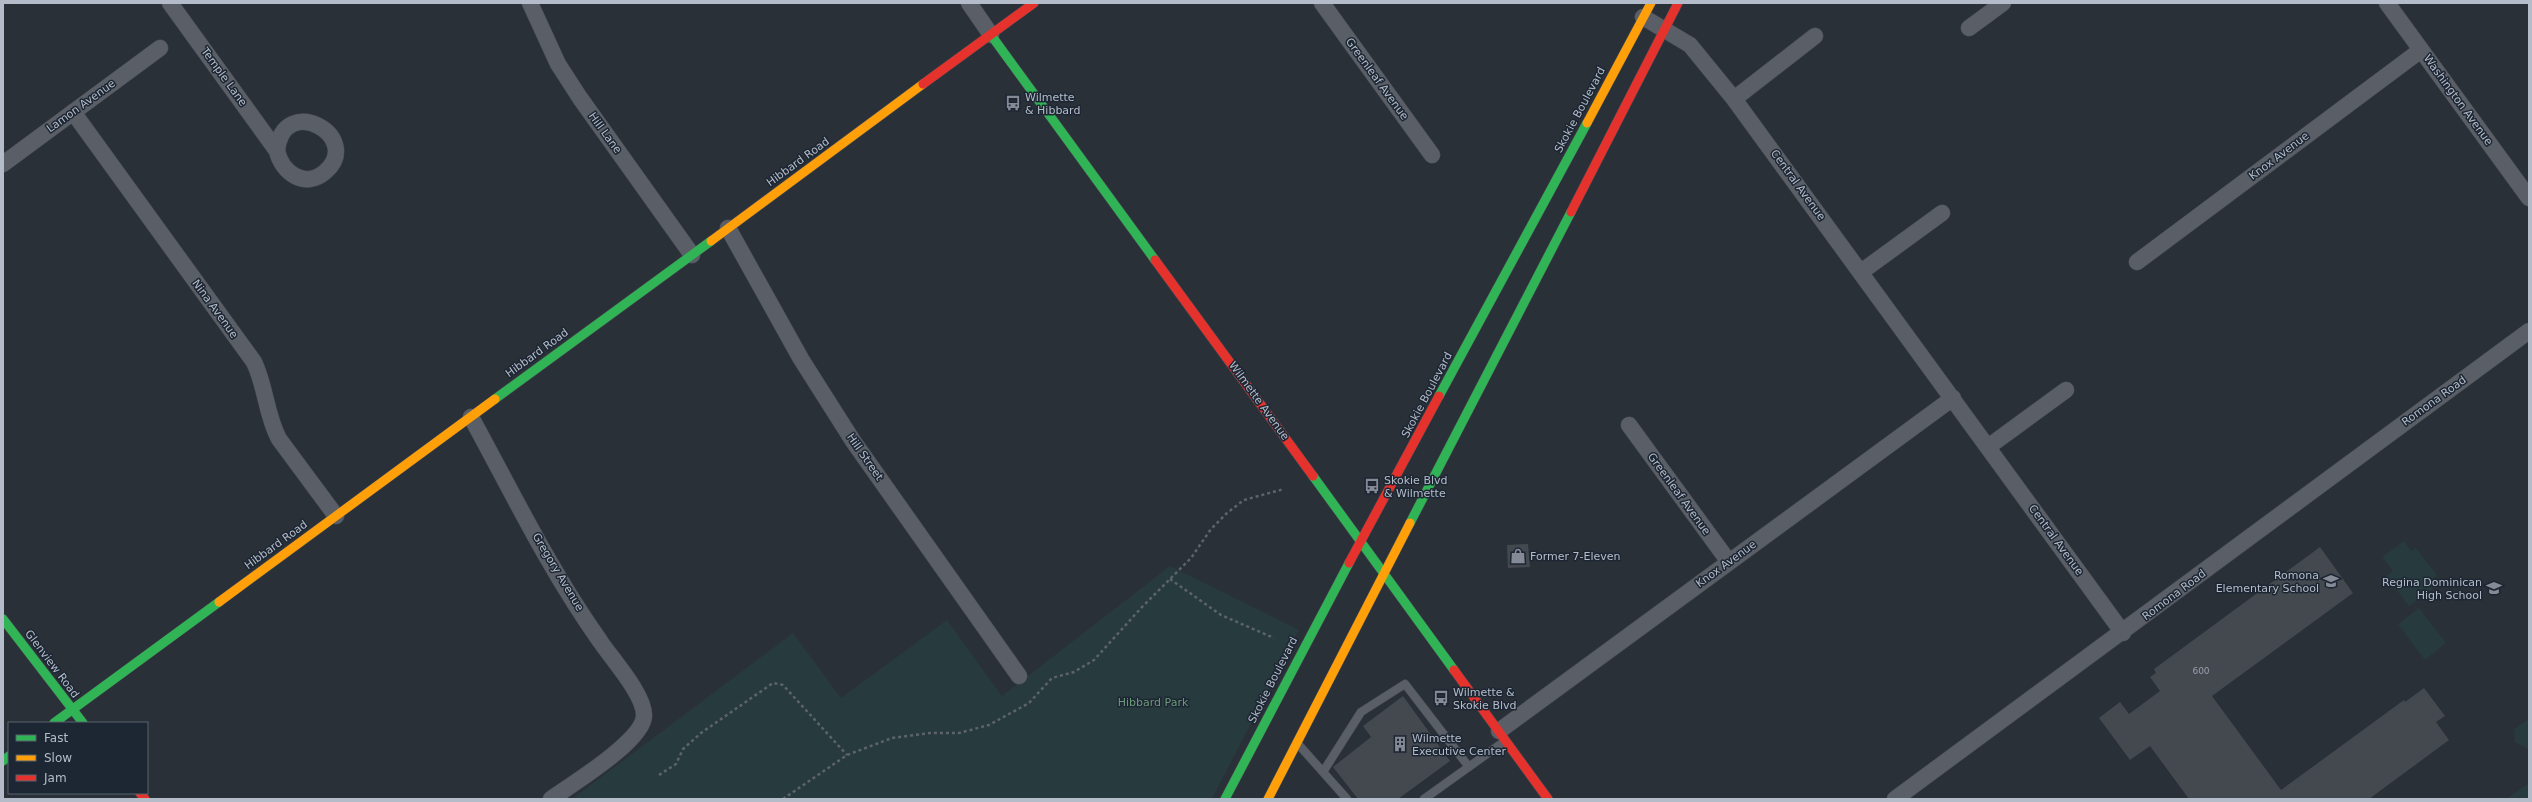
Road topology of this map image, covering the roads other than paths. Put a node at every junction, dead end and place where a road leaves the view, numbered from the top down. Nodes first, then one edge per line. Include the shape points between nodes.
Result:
1 (170, 3) edge
2 (530, 3) edge
3 (969, 3) edge
4 (1034, 3) edge
5 (1322, 3) edge
6 (1651, 3) edge
7 (1678, 3) edge
8 (2003, 3) edge
9 (2386, 3) edge
10 (1643, 17) junction
11 (1968, 28) dead end
12 (1664, 29) junction
13 (992, 35) junction
14 (1815, 36) dead end
15 (160, 48) dead end
16 (2422, 50) junction
17 (1734, 98) junction
18 (73, 112) junction
19 (277, 152) dead end
20 (1432, 155) dead end
21 (3, 164) edge
22 (2529, 198) edge
23 (1942, 213) dead end
24 (728, 228) junction
25 (692, 255) junction
26 (2137, 262) dead end
27 (1861, 272) junction
28 (2529, 331) edge
29 (2066, 390) dead end
30 (1953, 398) junction
31 (471, 417) junction
32 (1629, 425) dead end
33 (1988, 447) junction
34 (336, 516) junction
35 (1360, 541) junction
36 (1729, 562) junction
37 (1385, 574) junction
38 (3, 619) edge
39 (2123, 633) junction
40 (1019, 676) dead end
41 (72, 710) junction
42 (55, 722) edge
43 (82, 722) edge
44 (1503, 736) junction
45 (1297, 743) junction
46 (1469, 767) junction
47 (1323, 772) junction
48 (551, 799) edge
49 (1225, 799) edge
50 (1268, 799) edge
51 (1347, 799) edge
52 (1424, 799) edge
53 (1548, 799) edge
54 (1895, 799) edge

1 - 19 street, Temple Lane
2 - 25 street, Hill Lane via 558,64
3 - 13 street, Wilmette Avenue
4 - 13 street, Hibbard Road
5 - 20 street, Greenleaf Avenue
6 - 10 street, Skokie Boulevard
7 - 12 street
8 - 11 street
9 - 16 street, Washington Avenue
10 - 12 street, Central Avenue
10 - 35 street, Skokie Boulevard
12 - 17 street, Central Avenue via 1690,45
12 - 37 street
13 - 24 street, Hibbard Road
13 - 35 street, Wilmette Avenue
14 - 17 street
15 - 18 street, Lamon Avenue
16 - 22 street, Washington Avenue
16 - 26 street, Knox Avenue
17 - 27 street, Central Avenue
18 - 21 street, Lamon Avenue
18 - 34 street, Nina Avenue via 254,362 278,439
23 - 27 street
24 - 25 street, Hibbard Road
24 - 40 street, Hill Street via 801,359 853,441
25 - 31 street, Hibbard Road
27 - 30 street, Central Avenue
28 - 39 street, Romona Road
29 - 33 street
30 - 33 street, Central Avenue
30 - 36 street, Knox Avenue
31 - 34 street, Hibbard Road
31 - 48 street, Gregory Avenue via 556,572 638,696 644,716 629,742
32 - 36 street, Greenleaf Avenue
33 - 39 street, Central Avenue
34 - 41 street, Hibbard Road
35 - 37 street, Wilmette Avenue
35 - 49 street, Skokie Boulevard
36 - 44 street, Knox Avenue
37 - 44 street, Wilmette Avenue
37 - 45 street
38 - 41 street, Glenview Road
39 - 54 street, Romona Road
41 - 42 street, Hibbard Road
41 - 43 street, Glenview Road
44 - 46 lane
44 - 53 street, Wilmette Avenue
45 - 47 lane
45 - 50 street
46 - 47 lane via 1405,684 1361,712
46 - 52 lane
47 - 51 lane

